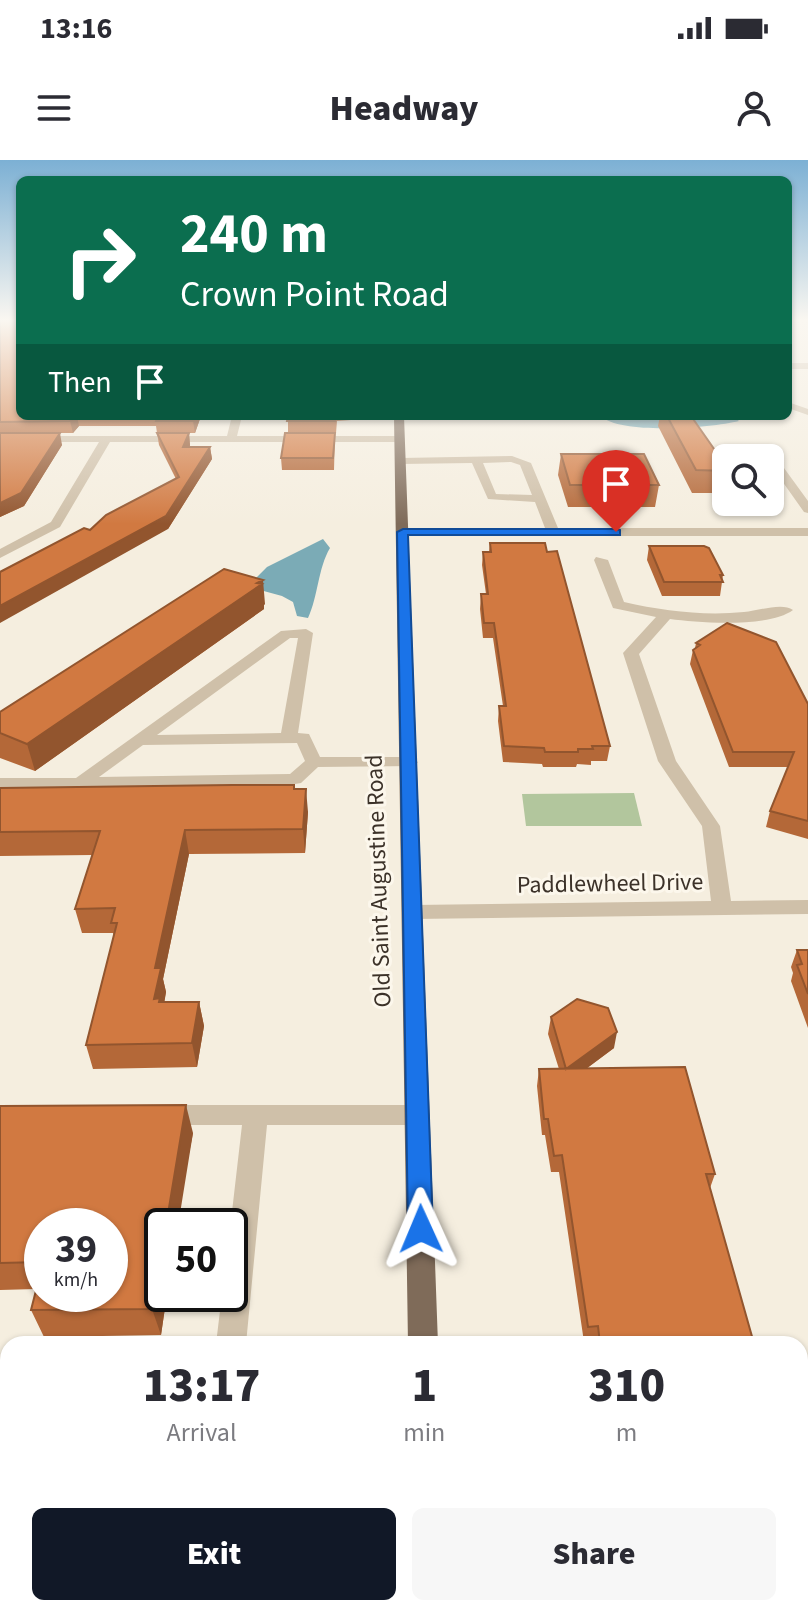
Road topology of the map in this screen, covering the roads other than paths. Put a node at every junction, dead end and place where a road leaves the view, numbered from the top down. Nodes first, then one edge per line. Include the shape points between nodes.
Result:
1 (236, 420) edge
2 (399, 420) edge
3 (0, 439) edge
4 (400, 439) junction
5 (231, 440) junction
6 (105, 441) junction
7 (401, 461) junction
8 (477, 464) junction
9 (784, 476) edge
10 (540, 499) junction
11 (808, 509) edge
12 (403, 532) junction
13 (553, 532) junction
14 (808, 532) edge
15 (0, 554) edge
16 (601, 560) dead end
17 (786, 610) dead end
18 (664, 617) junction
19 (289, 738) junction
20 (139, 740) junction
21 (314, 762) junction
22 (409, 762) junction
23 (0, 783) edge
24 (80, 783) junction
25 (722, 906) junction
26 (808, 907) edge
27 (414, 912) junction
28 (136, 1115) edge
29 (256, 1115) junction
30 (418, 1115) junction
31 (232, 1336) edge
32 (423, 1336) edge

1 - 5 street
2 - 4 main road, Old Saint Augustine Road
3 - 6 street
4 - 5 street
4 - 7 main road, Old Saint Augustine Road
5 - 6 street
6 - 15 street via 56,524
7 - 8 street
7 - 12 main road, Old Saint Augustine Road
8 - 10 street via 488,493 496,498
8 - 10 street via 512,459 525,463
9 - 11 street
10 - 13 street
12 - 13 street
12 - 22 main road, Old Saint Augustine Road
13 - 14 street
16 - 18 street via 618,605
17 - 18 street via 755,617
18 - 25 street via 631,653 667,761 711,826
19 - 20 street
19 - 20 street via 306,633 286,634
19 - 21 street via 303,738
20 - 24 street
21 - 22 street
21 - 24 street via 295,779
22 - 27 main road, Old Saint Augustine Road
23 - 24 street
25 - 26 street, Paddlewheel Drive
25 - 27 street, Paddlewheel Drive
27 - 30 main road, Old Saint Augustine Road
28 - 29 street
29 - 30 street
29 - 31 street
30 - 32 main road, Old Saint Augustine Road

